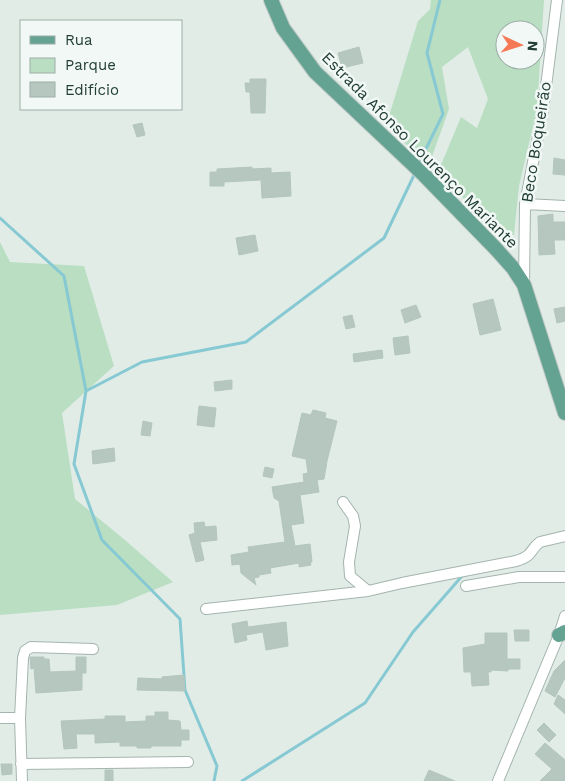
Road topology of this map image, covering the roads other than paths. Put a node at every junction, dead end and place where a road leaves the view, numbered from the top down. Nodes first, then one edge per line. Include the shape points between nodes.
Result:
1 (271, 0) edge
2 (557, 0) edge
3 (525, 204) junction
4 (565, 206) edge
5 (524, 285) junction
6 (565, 413) edge
7 (343, 502) dead end
8 (565, 536) edge
9 (565, 577) edge
10 (466, 586) dead end
11 (368, 591) junction
12 (206, 609) dead end
13 (565, 616) edge
14 (563, 632) edge
15 (93, 649) dead end
16 (0, 718) edge
17 (20, 718) junction
18 (188, 762) dead end
19 (21, 764) junction
20 (22, 781) edge
21 (498, 781) edge

1 - 5 main road, Estrada Afonso Lourenço Mariante via 283,28 315,72 424,175 496,249
2 - 3 street, Beco Boqueirão via 543,110
3 - 4 street
3 - 5 street, Beco Boqueirão
5 - 6 main road, Estrada Afonso Lourenço Mariante
7 - 11 street via 353,516 355,526 350,576
8 - 11 street via 537,543 530,556 516,561
9 - 10 street via 519,577
11 - 12 street
13 - 14 street
14 - 21 street
15 - 17 street via 32,647 25,651
16 - 17 street
17 - 19 street
18 - 19 street
19 - 20 street

